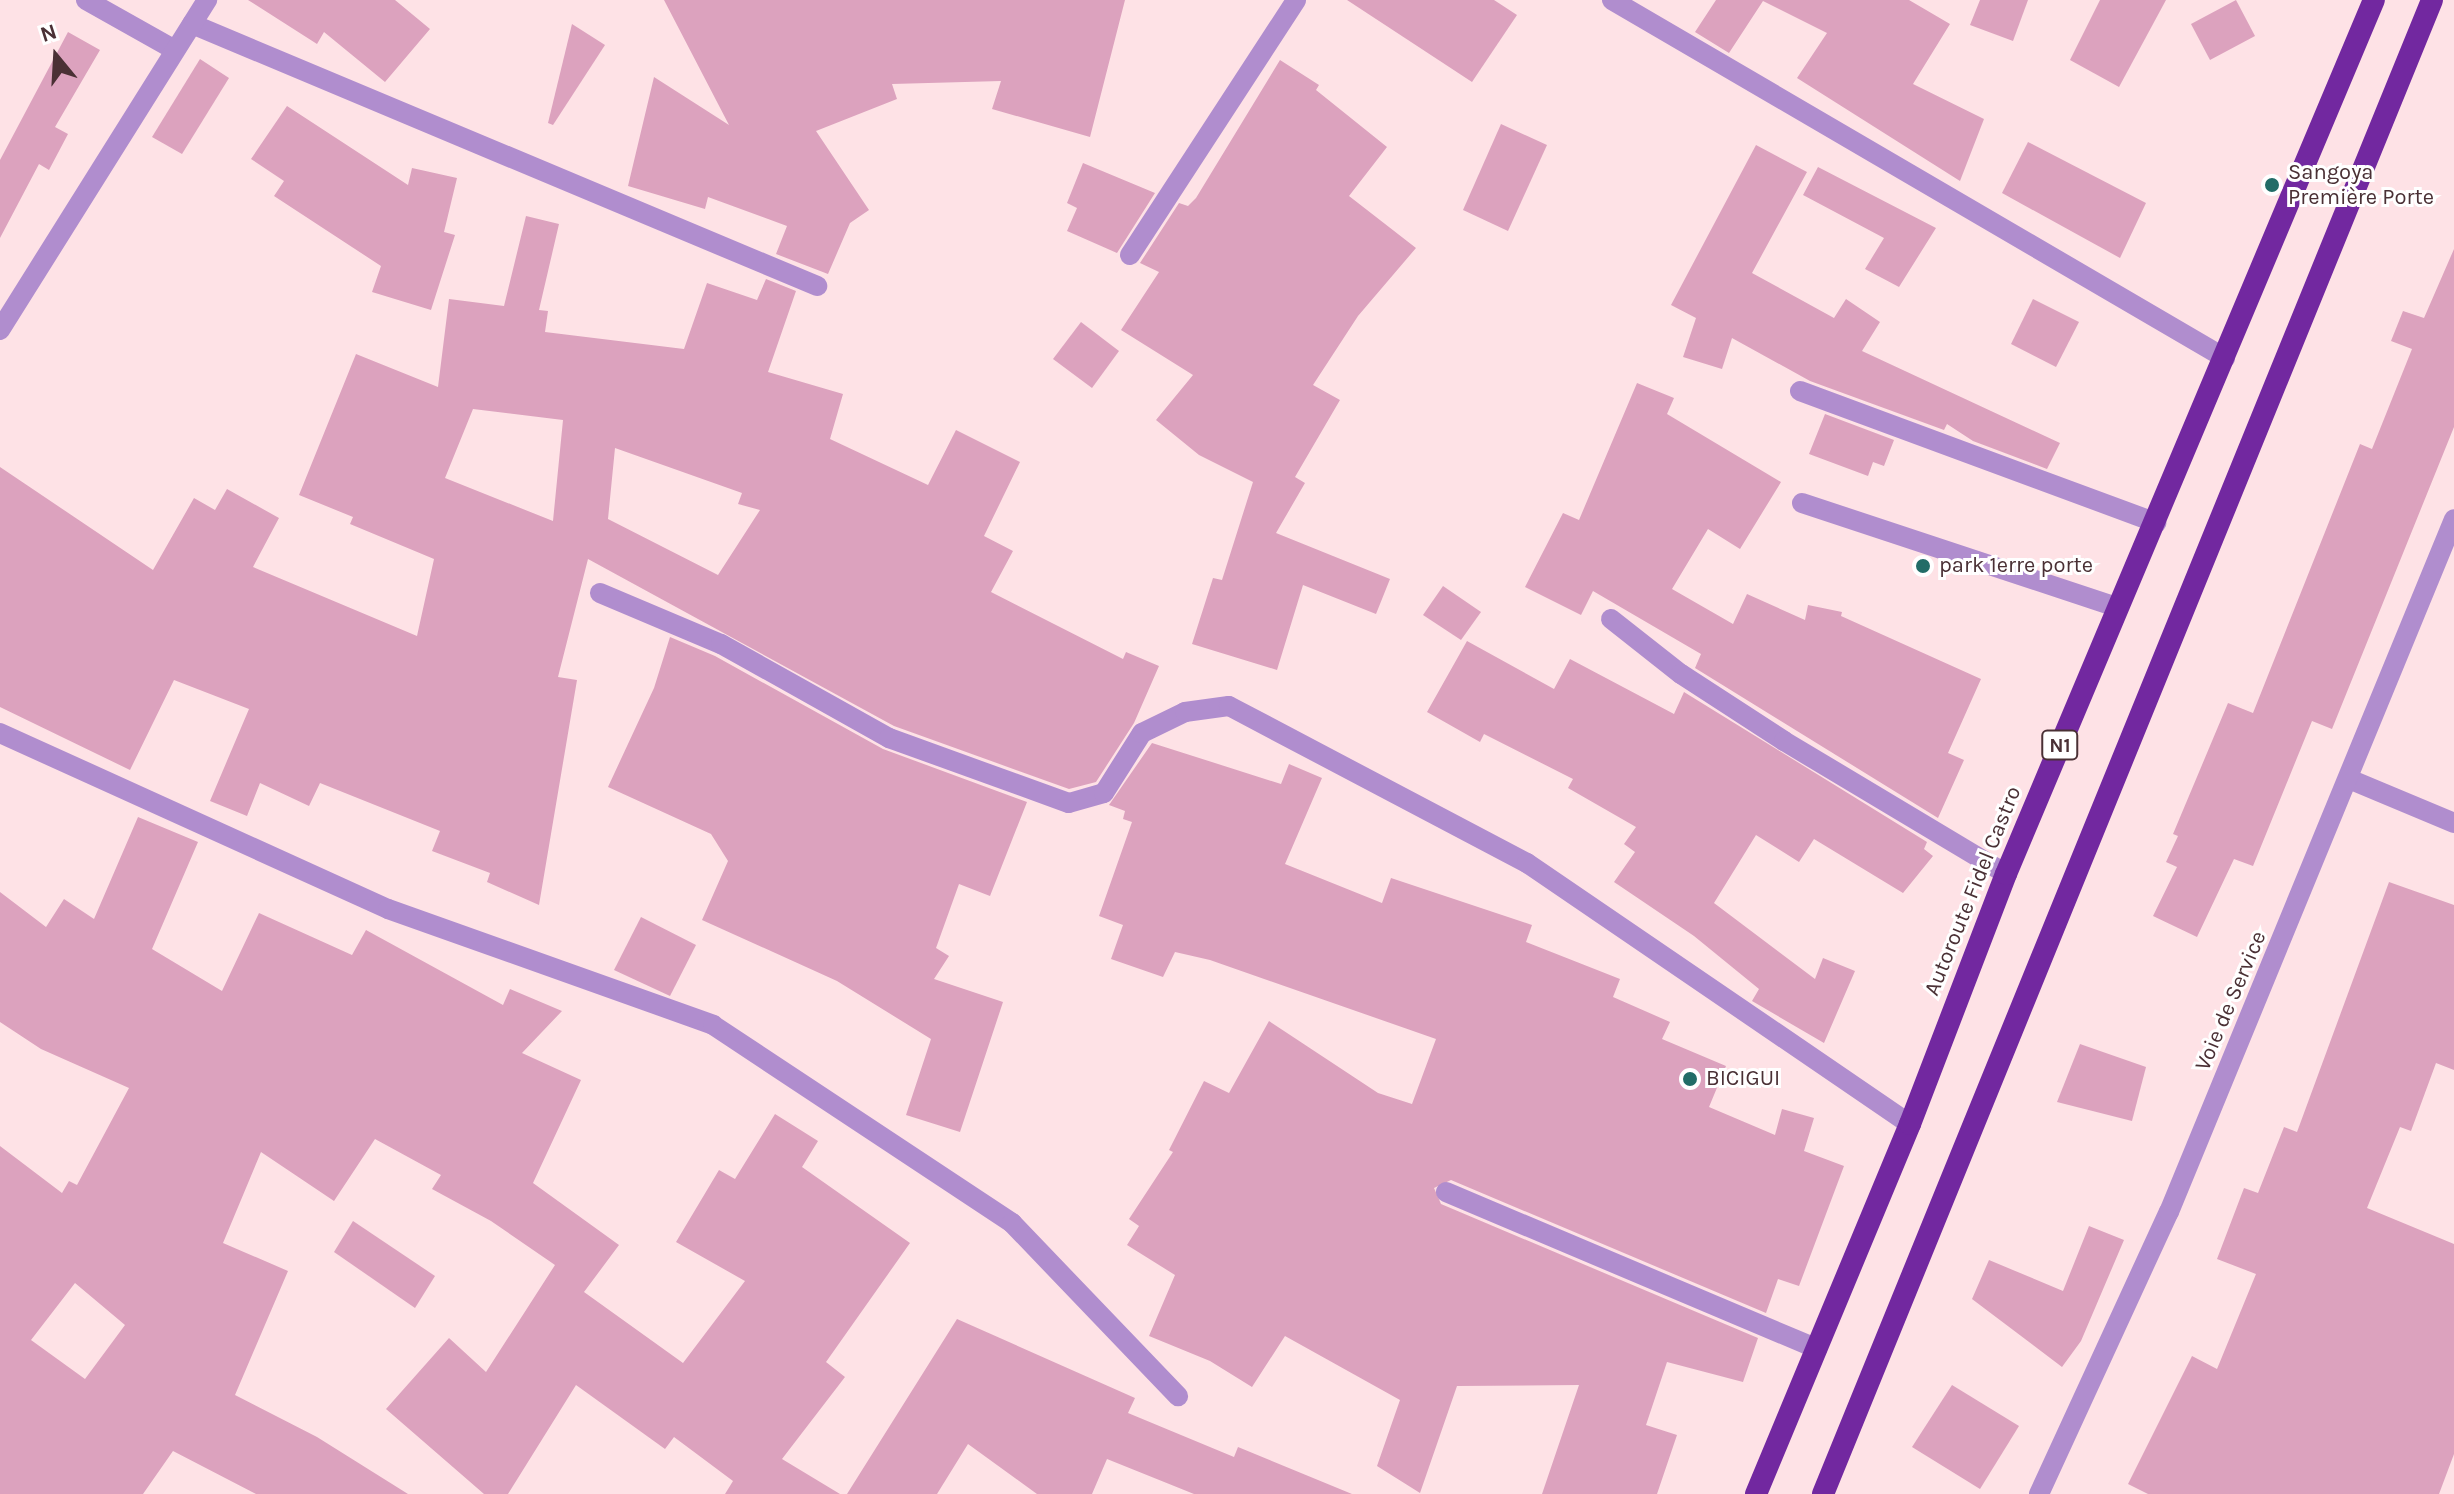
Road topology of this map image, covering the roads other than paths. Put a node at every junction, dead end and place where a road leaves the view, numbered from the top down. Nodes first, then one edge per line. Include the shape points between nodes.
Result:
1 (86, 0) edge
2 (207, 0) edge
3 (1296, 0) edge
4 (1612, 0) edge
5 (2374, 0) edge
6 (2432, 0) edge
7 (192, 24) junction
8 (175, 50) junction
9 (1130, 255) dead end
10 (817, 286) dead end
11 (0, 330) edge
12 (2225, 358) junction
13 (1800, 391) dead end
14 (1802, 503) dead end
15 (2454, 519) edge
16 (2156, 523) junction
17 (600, 593) dead end
18 (2117, 607) junction
19 (1611, 619) dead end
20 (0, 733) edge
21 (2349, 779) junction
22 (2454, 823) edge
23 (2006, 874) junction
24 (1910, 1124) junction
25 (1446, 1192) dead end
26 (1817, 1349) junction
27 (1178, 1396) dead end
28 (1756, 1494) edge
29 (1823, 1494) edge
30 (2039, 1494) edge

1 - 8 street
2 - 7 street
3 - 9 street
4 - 12 street
5 - 12 highway, Autoroute Fidel Castro / N1
6 - 29 highway
7 - 8 street
7 - 10 street
8 - 11 street
12 - 16 highway, Autoroute Fidel Castro / N1
13 - 16 street
14 - 18 street
15 - 21 street, Voie de Service
16 - 18 highway, Autoroute Fidel Castro / N1
17 - 24 street via 721,644 889,738 1069,803 1104,793 1142,733 1185,712 1229,706 1527,863
18 - 23 highway, Autoroute Fidel Castro / N1
19 - 23 street via 1681,674 1784,741
20 - 27 street via 388,909 713,1025 1012,1223
21 - 22 street
21 - 30 street, Voie de Service via 2169,1212
23 - 24 highway, Autoroute Fidel Castro / N1
24 - 26 highway, Autoroute Fidel Castro / N1
25 - 26 street
26 - 28 highway, Autoroute Fidel Castro / N1

